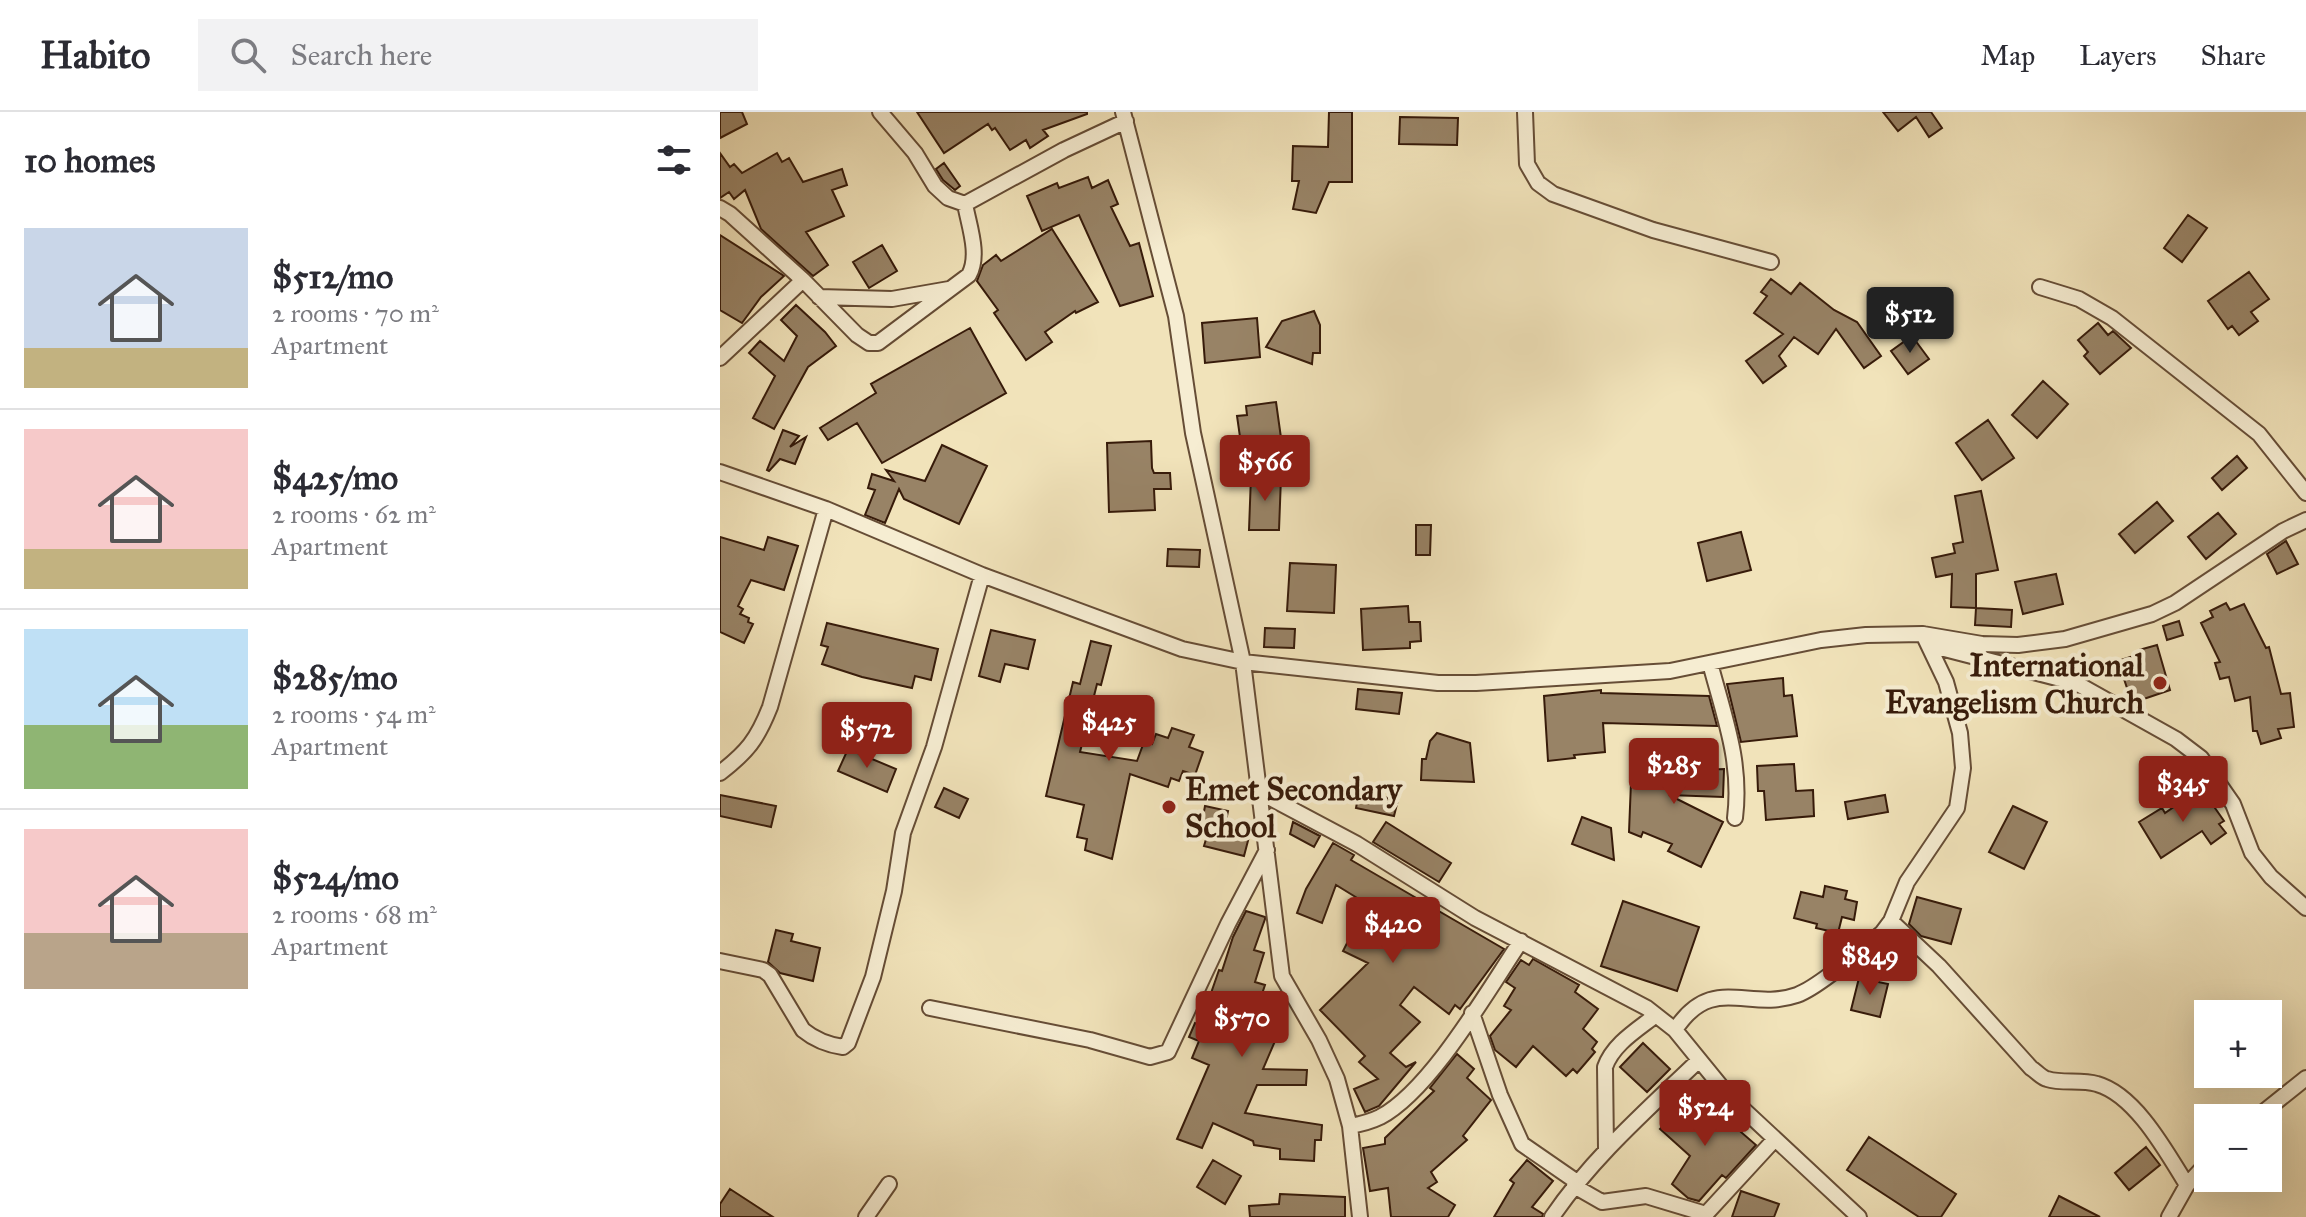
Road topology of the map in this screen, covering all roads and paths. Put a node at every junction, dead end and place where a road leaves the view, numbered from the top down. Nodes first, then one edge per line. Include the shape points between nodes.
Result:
1 (880, 112) edge
2 (1525, 112) edge
3 (1125, 117) edge
4 (965, 204) junction
5 (720, 208) edge
6 (1771, 262) dead end
7 (803, 280) junction
8 (957, 287) junction
9 (2040, 287) dead end
10 (819, 297) junction
11 (720, 358) edge
12 (720, 472) edge
13 (2306, 493) edge
14 (826, 509) junction
15 (2306, 520) edge
16 (982, 575) junction
17 (1926, 639) junction
18 (1243, 662) junction
19 (1710, 663) junction
20 (720, 773) edge
21 (1261, 793) junction
22 (1735, 818) dead end
23 (1267, 849) junction
24 (2306, 908) edge
25 (1891, 921) junction
26 (1521, 941) junction
27 (720, 961) edge
28 (930, 1008) dead end
29 (1472, 1013) junction
30 (1656, 1015) junction
31 (1675, 1030) junction
32 (1699, 1060) junction
33 (2306, 1078) edge
34 (2274, 1104) edge
35 (1350, 1126) junction
36 (1775, 1139) junction
37 (1606, 1149) junction
38 (2194, 1177) edge
39 (889, 1184) dead end
40 (1575, 1184) junction
41 (2187, 1185) junction
42 (866, 1217) edge
43 (1360, 1217) edge
44 (1552, 1217) edge
45 (1859, 1217) edge
46 (2169, 1217) edge

1 - 4 street via 935,186
2 - 6 street via 1527,164 1538,183 1553,194 1653,230
3 - 4 street
3 - 18 street via 1176,316 1193,433
4 - 8 street via 975,266
5 - 7 street
7 - 10 street
7 - 11 street
8 - 10 street via 892,299
8 - 10 street via 878,343 857,335
9 - 13 street via 2079,299 2112,318 2259,434
12 - 14 street
14 - 16 street
14 - 20 street via 759,735
15 - 17 street via 2152,614 2065,639 2018,645
16 - 18 street via 1182,649
16 - 27 street via 934,747 903,833 873,977 848,1043 837,1046 803,1030 763,970
17 - 19 street via 1821,640
17 - 24 street via 2076,683 2176,739 2201,758 2233,804 2252,853
17 - 25 street via 1946,682 1963,768 1957,808 1907,882
18 - 19 street via 1451,683 1670,671
18 - 21 street
19 - 22 street via 1736,763
21 - 23 street
21 - 26 street
23 - 28 street via 1168,1052 1150,1057
23 - 35 street via 1282,976 1337,1079
25 - 31 street via 1802,993 1779,1000 1726,996 1703,1001
25 - 41 street via 2031,1068 2046,1079 2098,1084 2127,1102
26 - 29 street
26 - 30 street
29 - 35 street via 1414,1090 1383,1116
29 - 40 street via 1522,1144
30 - 31 street
30 - 37 street via 1615,1048 1605,1067
31 - 32 street
32 - 36 street
32 - 37 street
33 - 34 street
35 - 43 street
36 - 40 street via 1706,1214 1646,1196 1602,1202
36 - 45 street
37 - 40 street
38 - 41 street
39 - 42 street
40 - 44 street
41 - 46 street

